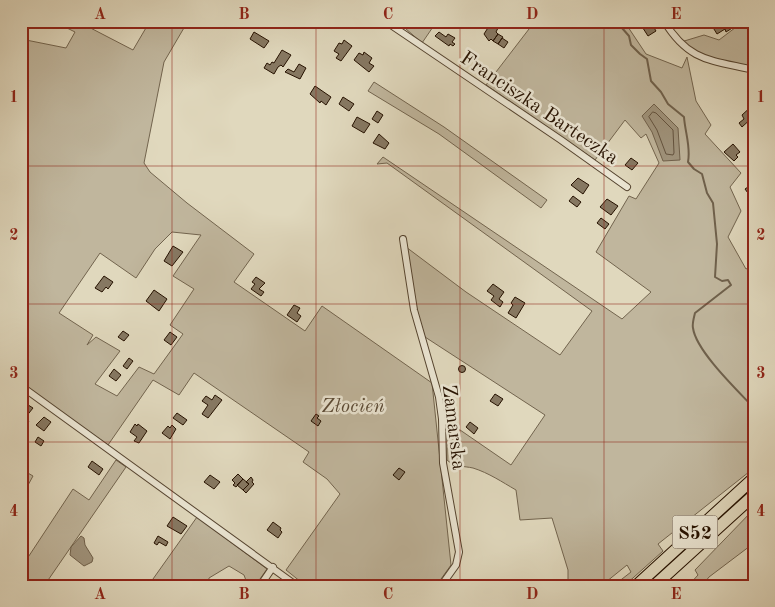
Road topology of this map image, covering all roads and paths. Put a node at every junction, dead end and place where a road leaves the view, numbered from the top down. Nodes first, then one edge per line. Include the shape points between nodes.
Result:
1 (385, 21) edge
2 (664, 21) edge
3 (754, 70) edge
4 (627, 187) dead end
5 (402, 239) dead end
6 (21, 386) edge
7 (754, 478) edge
8 (754, 495) edge
9 (273, 567) junction
10 (260, 586) edge
11 (297, 586) edge
12 (441, 586) edge
13 (636, 586) edge
14 (654, 586) edge

1 - 4 street, Franciszka Barteczka
2 - 3 street via 684,47 701,58
5 - 12 street, Zamarska via 414,310 439,397 443,463 459,552 456,566
6 - 9 street
7 - 13 highway, S52
8 - 14 highway, S52
9 - 10 street
9 - 11 street

